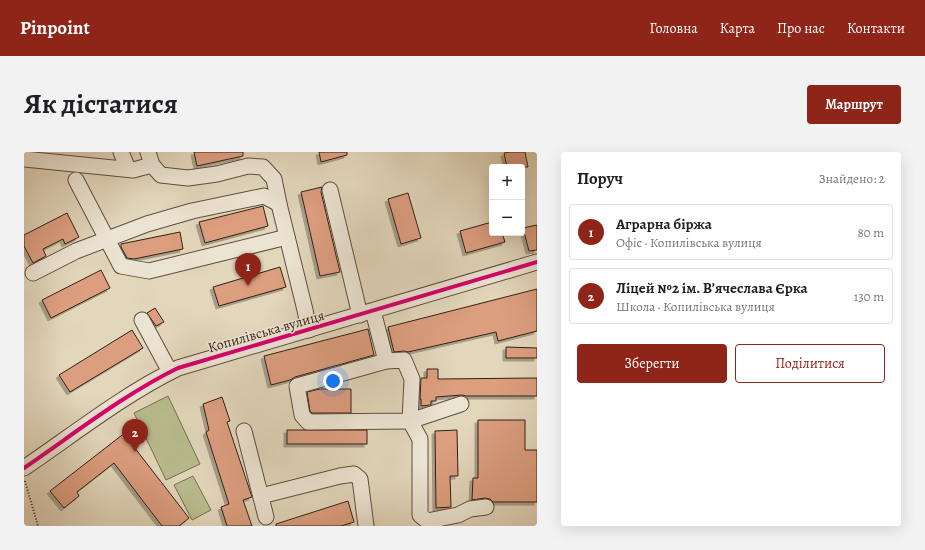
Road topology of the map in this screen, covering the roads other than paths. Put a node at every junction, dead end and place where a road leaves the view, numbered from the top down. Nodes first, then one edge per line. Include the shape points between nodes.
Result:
1 (87, 152) edge
2 (121, 152) edge
3 (45, 157) edge
4 (69, 158) edge
5 (150, 158) edge
6 (24, 160) edge
7 (93, 166) junction
8 (128, 169) junction
9 (76, 180) dead end
10 (330, 190) dead end
11 (279, 204) junction
12 (287, 237) junction
13 (107, 240) junction
14 (537, 262) edge
15 (33, 273) dead end
16 (366, 313) junction
17 (142, 320) dead end
18 (309, 330) junction
19 (386, 361) junction
20 (170, 372) junction
21 (461, 404) dead end
22 (410, 421) junction
23 (244, 431) dead end
24 (24, 468) edge
25 (261, 496) junction
26 (486, 507) dead end
27 (266, 517) dead end
28 (366, 526) edge

1 - 7 street
2 - 8 street
3 - 4 street
3 - 6 street
4 - 7 street
5 - 8 street via 133,170
5 - 11 street via 161,175 188,178 248,166 263,167 274,178
7 - 8 street
9 - 13 street
10 - 16 street
11 - 12 street
11 - 13 street via 264,196 192,211 147,224
12 - 13 street via 149,271 121,266
12 - 18 street
13 - 15 street via 76,251
14 - 16 street, Копилівська вулиця
16 - 18 street, Копилівська вулиця
16 - 19 street
17 - 20 street
18 - 20 street, Копилівська вулиця
19 - 22 street via 404,360 412,379
19 - 22 street via 297,386 302,415 308,422
20 - 24 street, Копилівська вулиця via 114,405
21 - 22 street
22 - 26 street via 420,439 420,516 427,521
23 - 25 street
25 - 27 street
25 - 28 street via 354,474 360,479

